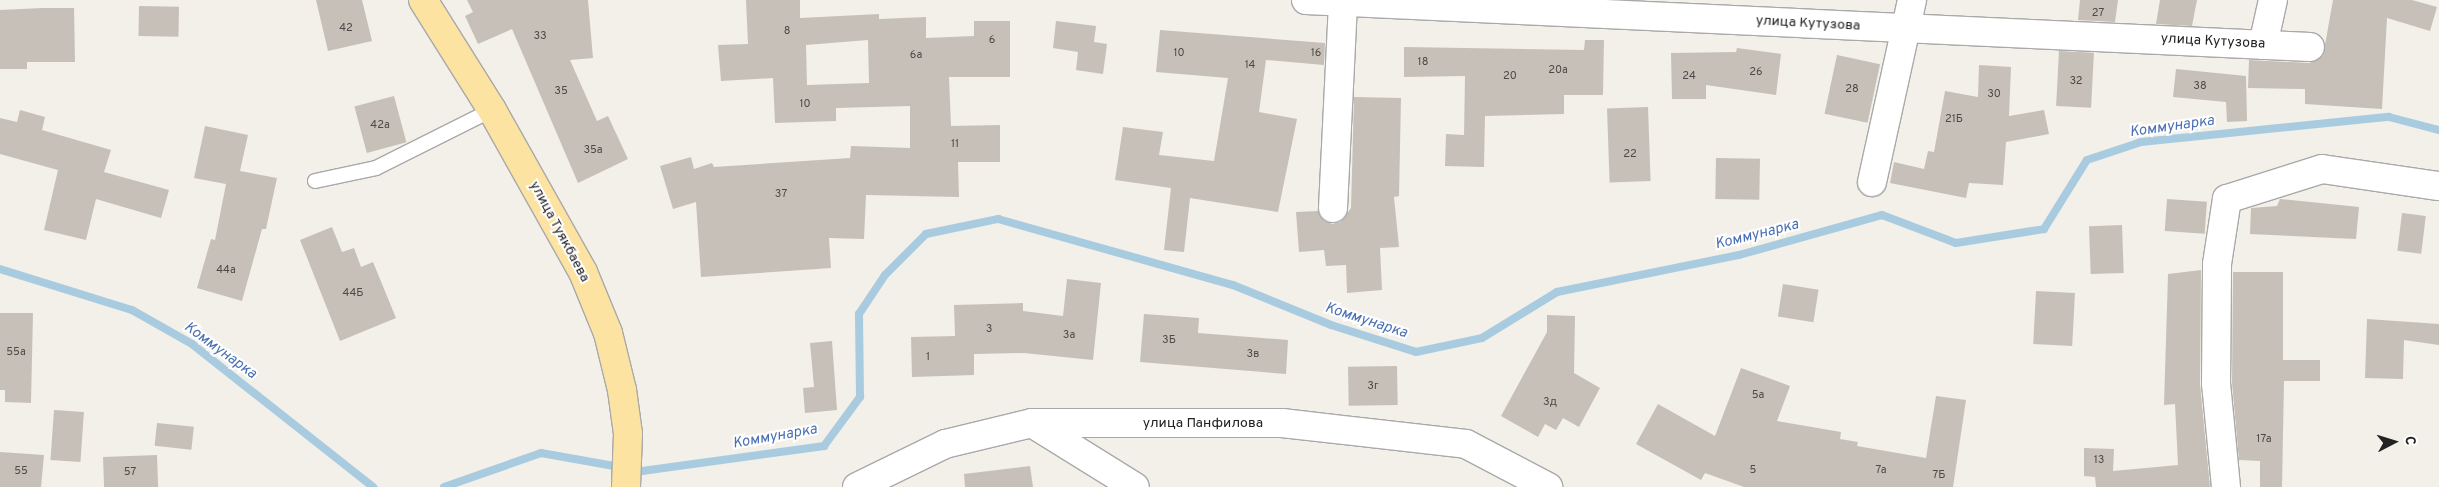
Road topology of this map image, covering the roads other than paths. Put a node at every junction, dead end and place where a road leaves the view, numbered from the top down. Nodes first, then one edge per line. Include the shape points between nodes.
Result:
1 (423, 0) edge
2 (1306, 0) edge
3 (1912, 0) edge
4 (2273, 0) edge
5 (1343, 1) edge
6 (1904, 29) junction
7 (2263, 45) junction
8 (2310, 47) dead end
9 (492, 110) junction
10 (315, 181) dead end
11 (1872, 182) dead end
12 (2439, 186) edge
13 (1333, 208) dead end
14 (1032, 423) junction
15 (626, 487) edge
16 (857, 487) edge
17 (1134, 487) edge
18 (1548, 487) edge
19 (2226, 487) edge

1 - 9 main road, улица Туякбаева
2 - 5 street, улица Кутузова
3 - 6 street
4 - 7 street
5 - 6 street, улица Кутузова
5 - 13 street
6 - 7 street, улица Кутузова
6 - 11 street
7 - 8 street, улица Кутузова
9 - 10 lane via 376,168
9 - 15 main road, улица Туякбаева via 583,272 608,333 628,434
12 - 19 street via 2322,169 2227,199 2217,264 2216,384
14 - 16 street, улица Панфилова via 946,444
14 - 17 street
14 - 18 street, улица Панфилова via 1282,423 1466,444

